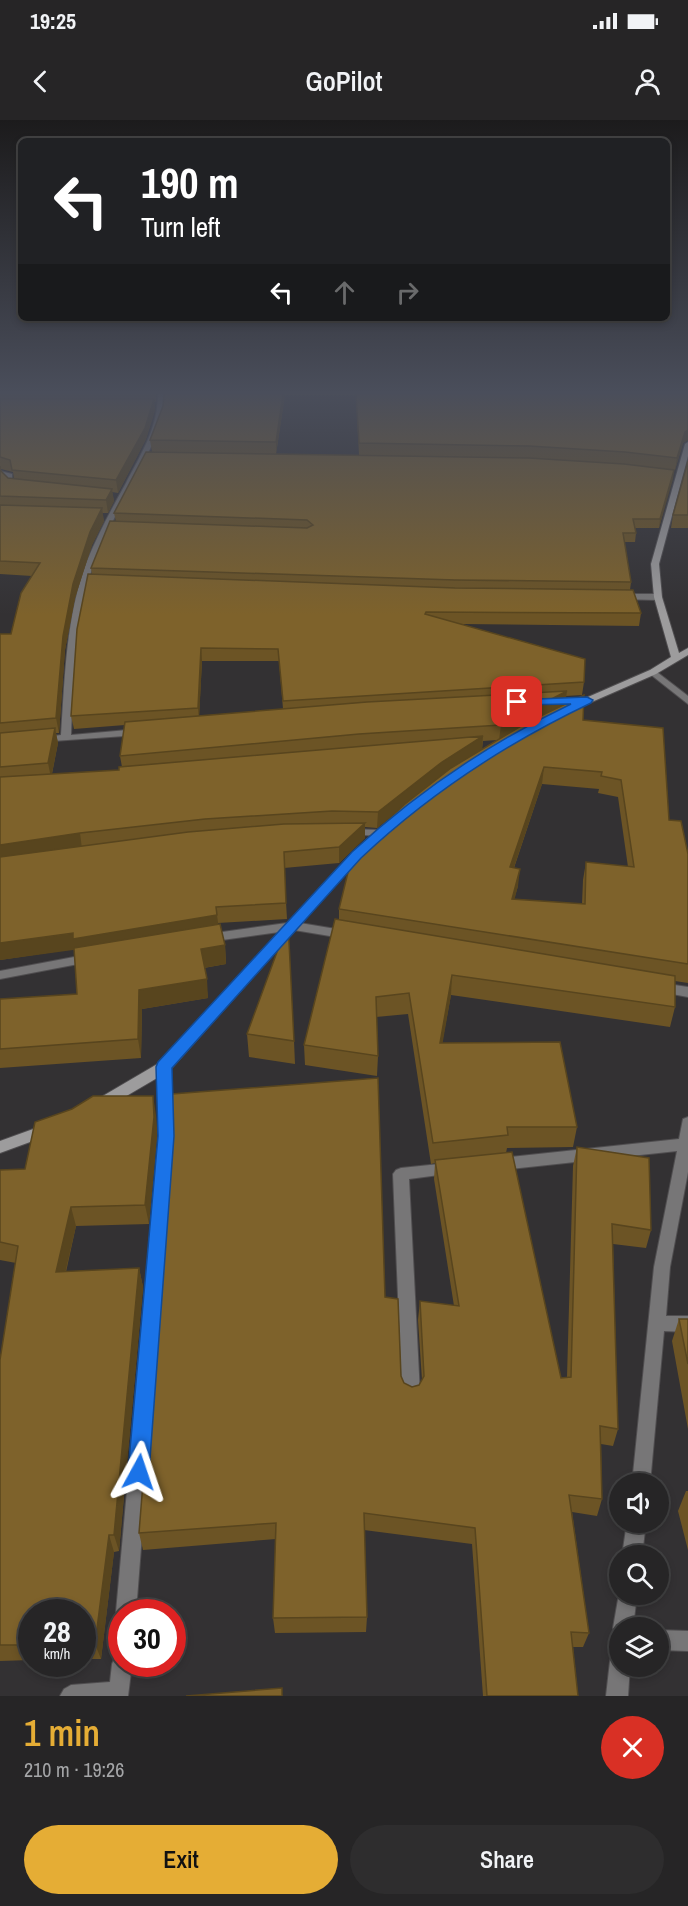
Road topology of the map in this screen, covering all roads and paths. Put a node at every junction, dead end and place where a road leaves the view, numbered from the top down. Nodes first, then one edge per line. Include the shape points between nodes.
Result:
1 (137, 468) edge
2 (676, 468) edge
3 (0, 473) edge
4 (22, 487) edge
5 (111, 496) edge
6 (122, 497) junction
7 (101, 516) edge
8 (112, 517) junction
9 (108, 526) junction
10 (120, 526) edge
11 (84, 581) junction
12 (96, 582) edge
13 (605, 597) edge
14 (658, 597) junction
15 (688, 651) edge
16 (676, 658) junction
17 (653, 672) junction
18 (587, 700) junction
19 (564, 701) edge
20 (688, 702) edge
21 (561, 713) edge
22 (152, 731) edge
23 (66, 738) junction
24 (33, 741) edge
25 (385, 829) joint
26 (339, 831) edge
27 (294, 926) junction
28 (363, 938) edge
29 (194, 940) edge
30 (104, 956) edge
31 (0, 975) edge
32 (653, 986) edge
33 (688, 992) edge
34 (164, 1067) junction
35 (92, 1110) edge
36 (688, 1123) edge
37 (61, 1125) edge
38 (686, 1144) junction
39 (0, 1147) edge
40 (484, 1165) edge
41 (461, 1168) edge
42 (656, 1323) junction
43 (688, 1324) edge
44 (411, 1394) edge
45 (642, 1473) edge
46 (127, 1599) edge
47 (669, 1640) edge
48 (688, 1641) edge
49 (121, 1677) edge
50 (619, 1677) edge
51 (71, 1696) edge
52 (617, 1696) edge

1 - 6 street
2 - 14 main road via 655,564
3 - 4 street via 10,475 11,486
5 - 6 street
6 - 8 street
7 - 8 street
8 - 9 street
9 - 10 street
9 - 11 street
11 - 12 street
11 - 23 street via 77,612
13 - 14 street
14 - 16 main road
15 - 16 main road
16 - 17 main road
17 - 18 main road
17 - 20 street
18 - 19 street
18 - 21 main road
22 - 23 street
23 - 24 street
25 - 26 street
25 - 27 main road via 356,855
27 - 28 street
27 - 29 street
27 - 34 main road
30 - 31 street
32 - 33 street
34 - 35 main road
34 - 46 street via 166,1136
36 - 38 street
37 - 39 main road
38 - 40 street
38 - 42 street via 662,1266
41 - 44 street via 401,1174
42 - 43 street
42 - 45 street
47 - 48 street
49 - 51 street via 119,1692
50 - 52 street

